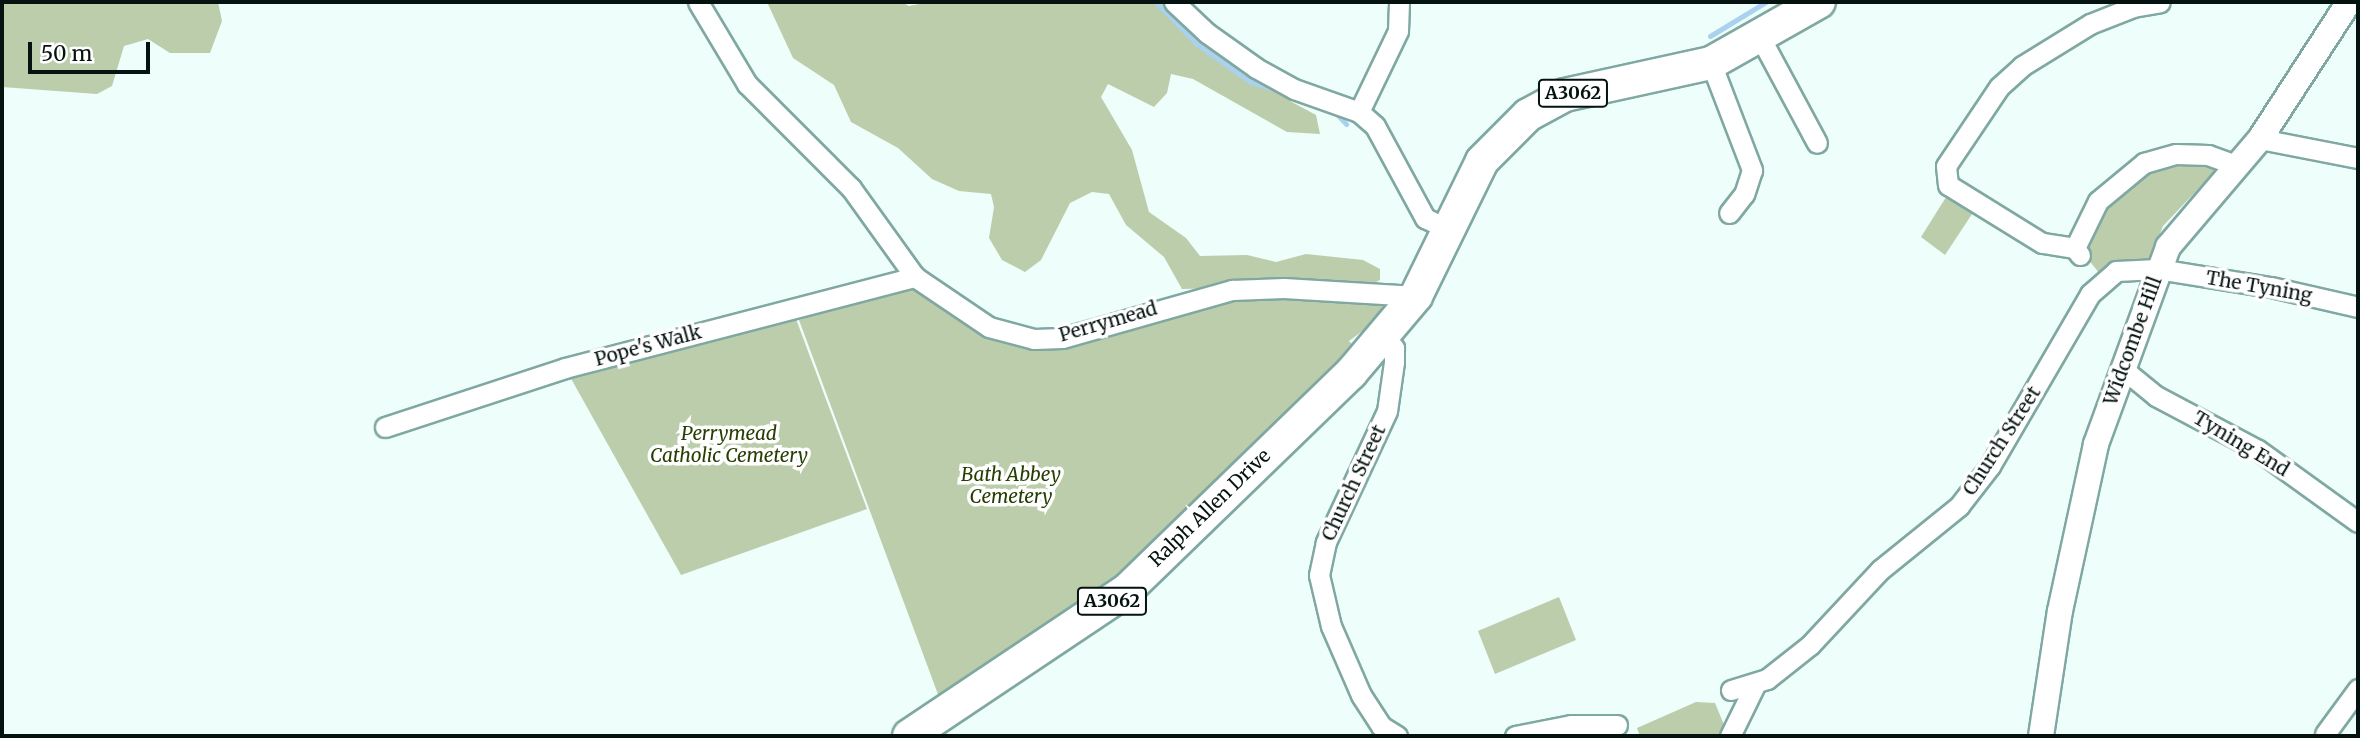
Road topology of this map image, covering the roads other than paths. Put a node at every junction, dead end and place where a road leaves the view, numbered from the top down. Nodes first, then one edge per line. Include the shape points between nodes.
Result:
1 (698, 2) edge
2 (1174, 2) edge
3 (1399, 2) edge
4 (1819, 2) edge
5 (2160, 2) edge
6 (2349, 2) edge
7 (1760, 37) junction
8 (1711, 63) junction
9 (1359, 112) junction
10 (2260, 139) junction
11 (1818, 143) dead end
12 (2358, 158) edge
13 (2236, 165) junction
14 (1729, 213) dead end
15 (1452, 231) junction
16 (2158, 269) junction
17 (915, 277) junction
18 (1416, 296) junction
19 (2358, 307) edge
20 (1386, 338) junction
21 (2123, 369) junction
22 (385, 426) dead end
23 (2358, 522) edge
24 (1755, 685) junction
25 (2358, 689) edge
26 (1731, 690) dead end
27 (1617, 725) dead end
28 (2325, 734) dead end
29 (909, 736) edge
30 (1397, 736) edge
31 (1515, 736) edge
32 (1730, 736) edge
33 (2041, 736) edge

1 - 17 street, Perrymead via 755,94 851,188
2 - 9 street via 1255,68 1294,89
3 - 9 street via 1398,31
4 - 7 main road, A3062
5 - 13 street via 2133,6 2090,24 2022,66 1999,87 1946,166 1948,185 2042,243 2077,251 2098,201 2144,163 2187,154 2208,155
6 - 10 street, Widcombe Hill
7 - 8 main road, A3062
7 - 11 street
8 - 14 street via 1752,170 1744,194
8 - 15 main road, A3062 via 1564,95 1528,115 1482,161
9 - 15 street via 1375,126 1425,218
10 - 12 street
10 - 13 street, Widcombe Hill
13 - 16 street, Widcombe Hill via 2180,230
15 - 18 main road, A3062
16 - 19 street, The Tyning
16 - 21 street, Widcombe Hill
16 - 24 street, Church Street via 2116,271 2090,294 1990,466 1959,506 1880,570 1810,645
17 - 18 street, Perrymead via 989,327 1034,339 1062,338 1232,290 1284,288
17 - 22 street, Pope's Walk via 565,368
18 - 20 main road, Ralph Allen Drive / A3062
20 - 29 main road, Ralph Allen Drive / A3062 via 1127,590
20 - 30 street, Church Street via 1394,348 1387,411 1325,542 1319,575 1331,626 1361,695 1381,726
21 - 23 street, Tyning End via 2157,396 2258,450
21 - 33 street, Widcombe Hill via 2091,463 2060,611
24 - 26 street, Church Street
24 - 32 street
25 - 28 street
27 - 31 street via 1571,725

